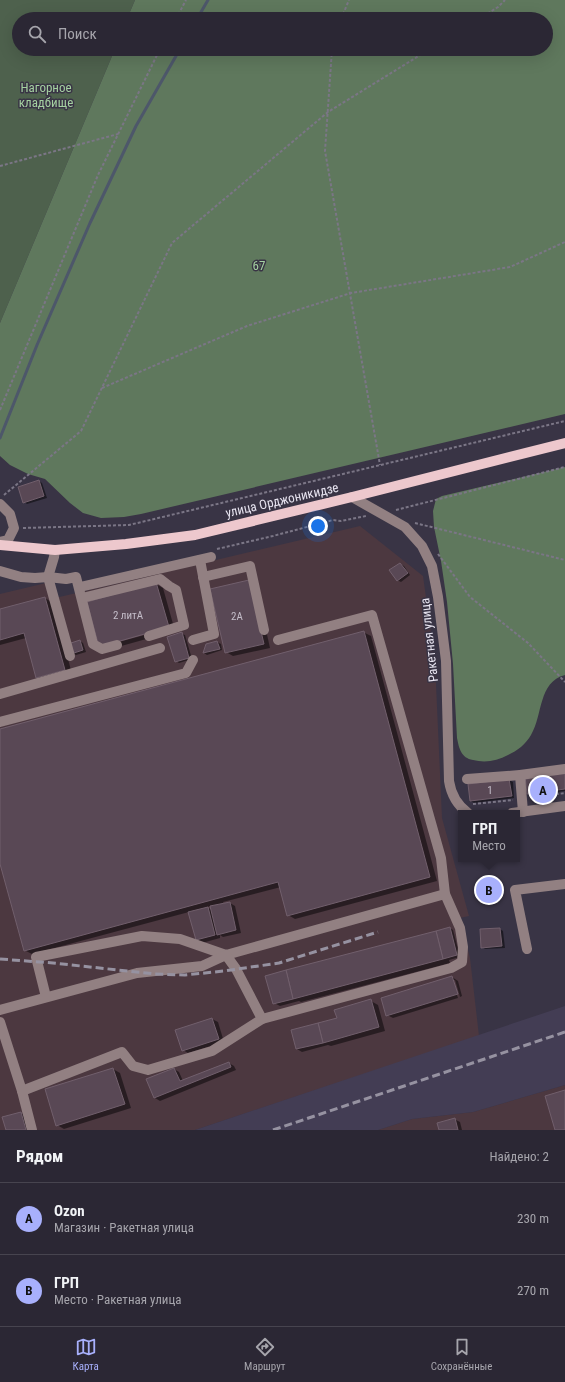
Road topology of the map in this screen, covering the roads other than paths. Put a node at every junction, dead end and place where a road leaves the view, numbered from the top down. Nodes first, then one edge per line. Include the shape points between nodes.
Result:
1 (565, 443) edge
2 (352, 497) junction
3 (0, 504) edge
4 (0, 544) edge
5 (54, 550) junction
6 (211, 554) road end
7 (200, 560) junction
8 (0, 571) edge
9 (48, 577) junction
10 (203, 577) junction
11 (80, 587) junction
12 (82, 598) junction
13 (264, 630) dead end
14 (149, 636) dead end
15 (194, 640) dead end
16 (278, 640) dead end
17 (117, 645) dead end
18 (160, 648) dead end
19 (70, 656) dead end
20 (193, 660) dead end
21 (0, 694) edge
22 (0, 722) edge
23 (565, 769) edge
24 (520, 774) junction
25 (467, 779) dead end
26 (565, 806) edge
27 (465, 810) edge
28 (520, 812) edge
29 (523, 812) junction
30 (565, 884) edge
31 (445, 894) junction
32 (527, 949) dead end
33 (226, 955) junction
34 (46, 997) junction
35 (0, 1010) edge
36 (262, 1019) junction
37 (0, 1022) edge
38 (22, 1091) junction
39 (32, 1130) edge

1 - 2 main road, улица Орджоникидзе
2 - 5 main road, улица Орджоникидзе via 195,534 126,544
2 - 27 street, Ракетная улица via 405,527 422,546 432,566 446,661 449,781 458,804
3 - 4 street via 10,514 14,528 8,540
4 - 5 main road, улица Орджоникидзе
5 - 9 street
6 - 7 street
7 - 10 street
7 - 11 street
8 - 9 street via 21,577
9 - 11 street via 76,577
9 - 19 street
10 - 13 street via 250,566
10 - 15 street via 214,634
11 - 12 street
12 - 14 street via 160,579 176,590 184,625
12 - 17 street via 93,644 102,649
16 - 31 street via 372,615 441,858
18 - 21 street
20 - 22 street via 186,673
23 - 24 street
24 - 25 street
24 - 29 street
26 - 29 street
28 - 29 street
30 - 32 street via 515,890
31 - 33 street
31 - 36 street via 460,928 462,962 452,968
33 - 34 street via 202,966 137,973
33 - 34 street via 180,939 142,936 36,957
33 - 36 street
34 - 35 street
36 - 38 street via 212,1051 148,1070 133,1066 122,1052
37 - 38 street
38 - 39 street

